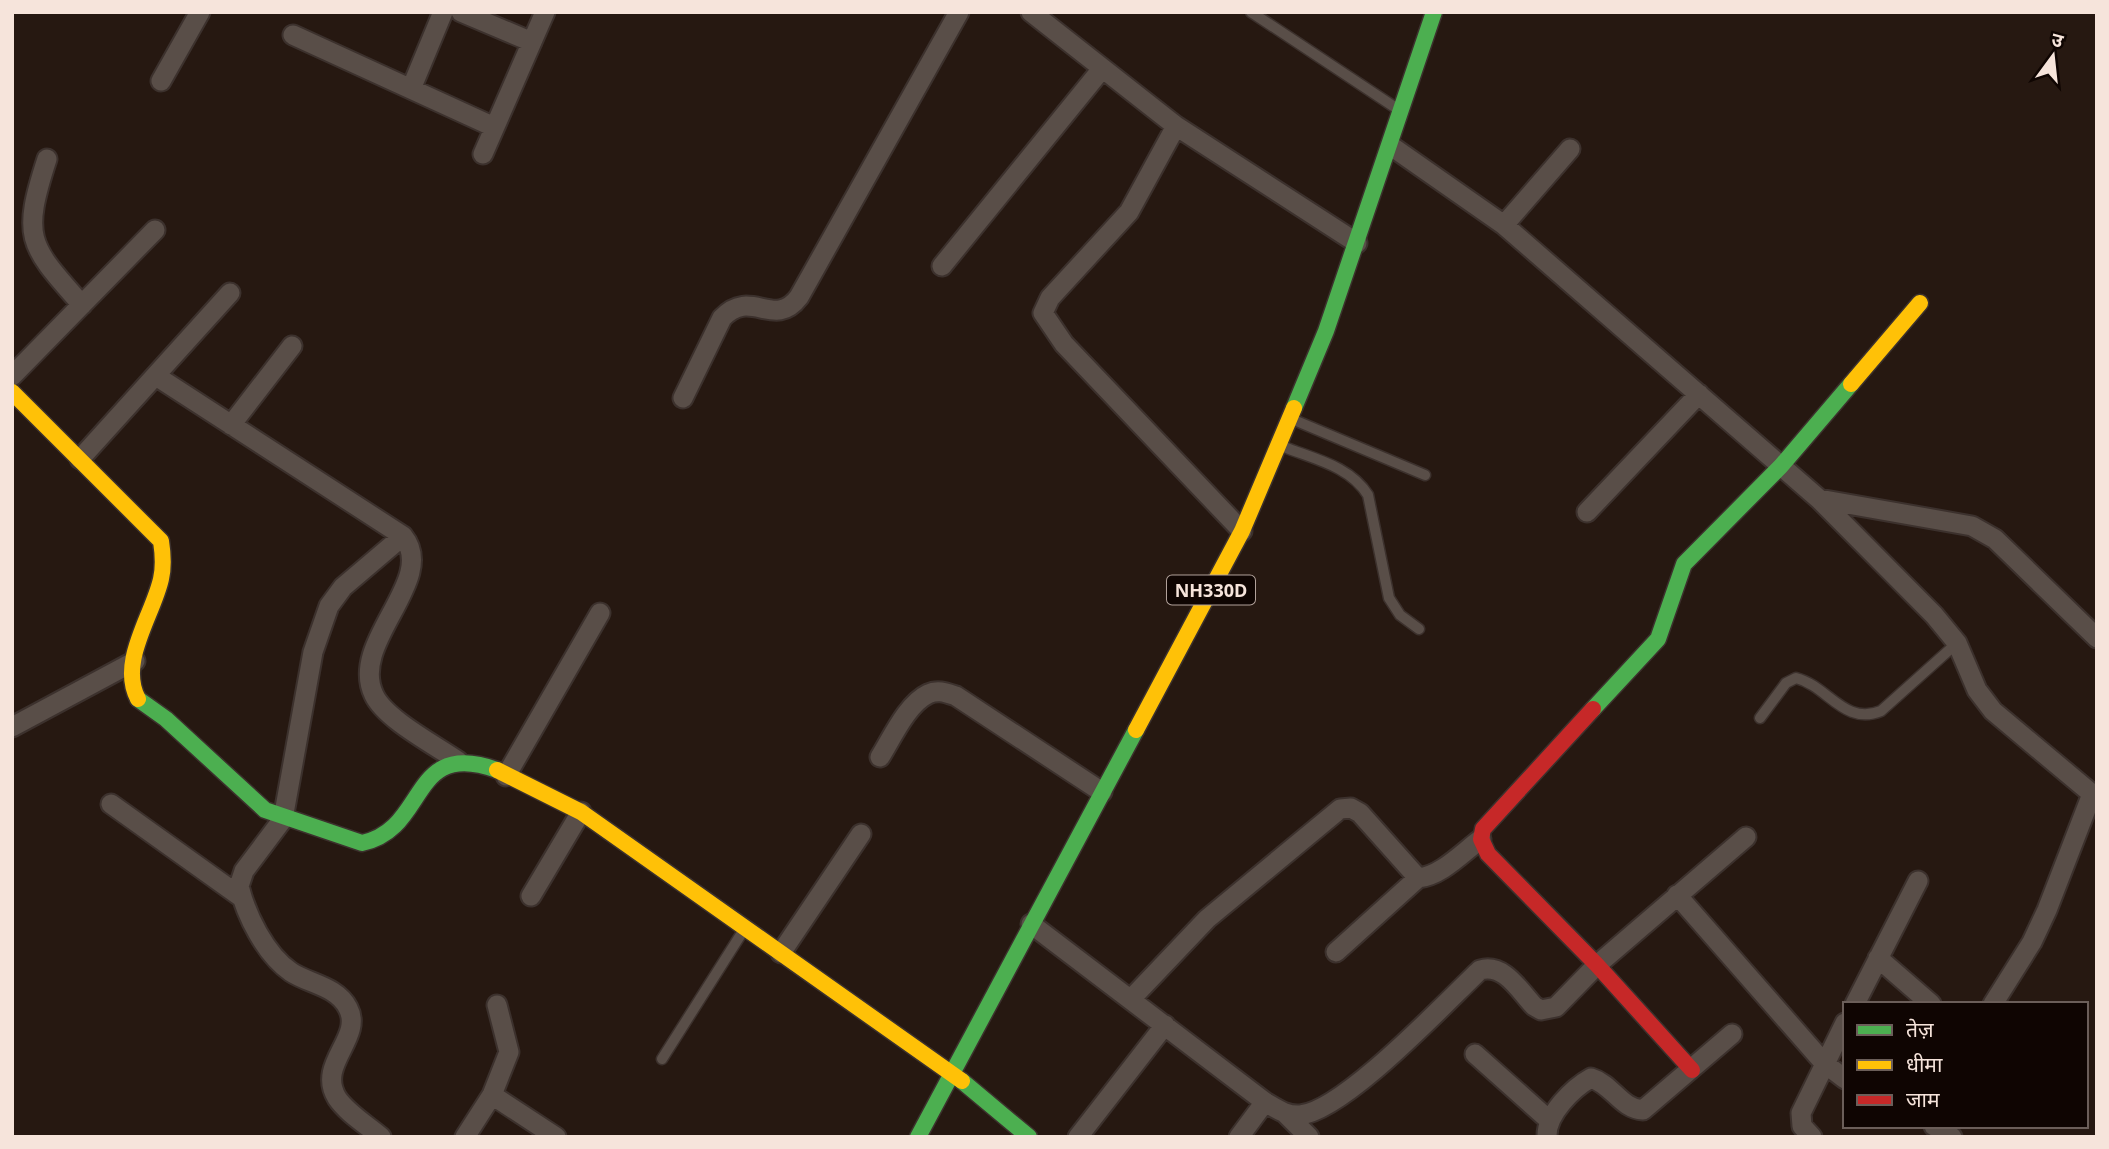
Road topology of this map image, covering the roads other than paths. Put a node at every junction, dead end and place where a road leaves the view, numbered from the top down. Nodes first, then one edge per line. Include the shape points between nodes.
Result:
1 (200, 12) edge
2 (443, 12) edge
3 (461, 12) edge
4 (545, 12) edge
5 (959, 12) edge
6 (1031, 12) edge
7 (1251, 12) edge
8 (1434, 12) edge
9 (293, 35) dead end
10 (531, 42) junction
11 (1101, 70) junction
12 (161, 81) dead end
13 (411, 89) junction
14 (1402, 112) junction
15 (1176, 126) junction
16 (494, 127) junction
17 (1391, 146) junction
18 (1570, 149) dead end
19 (483, 154) dead end
20 (47, 159) dead end
21 (1504, 225) junction
22 (155, 230) dead end
23 (1357, 243) junction
24 (942, 266) dead end
25 (230, 293) dead end
26 (1920, 303) dead end
27 (82, 305) junction
28 (292, 346) dead end
29 (12, 376) edge
30 (156, 376) junction
31 (12, 392) edge
32 (1699, 394) junction
33 (683, 398) dead end
34 (1291, 418) junction
35 (231, 425) junction
36 (1280, 446) junction
37 (80, 459) junction
38 (1781, 466) junction
39 (1424, 475) dead end
40 (1819, 499) junction
41 (1587, 513) dead end
42 (1242, 531) junction
43 (403, 536) junction
44 (600, 613) dead end
45 (1419, 629) dead end
46 (2097, 638) edge
47 (1957, 643) junction
48 (135, 661) junction
49 (1760, 718) dead end
50 (12, 727) edge
51 (880, 757) dead end
52 (458, 761) junction
53 (506, 776) junction
54 (1102, 792) junction
55 (2094, 796) edge
56 (111, 804) dead end
57 (581, 812) junction
58 (283, 819) junction
59 (861, 834) dead end
60 (1746, 837) dead end
61 (1480, 839) junction
62 (1418, 878) junction
63 (1918, 881) dead end
64 (1677, 895) junction
65 (531, 896) dead end
66 (241, 897) junction
67 (1031, 924) junction
68 (745, 927) junction
69 (1336, 952) dead end
70 (781, 953) junction
71 (1878, 958) junction
72 (1597, 965) junction
73 (1131, 999) junction
74 (1856, 1002) edge
75 (1929, 1002) edge
76 (1994, 1002) edge
77 (497, 1005) dead end
78 (1165, 1025) junction
79 (1843, 1027) edge
80 (1732, 1034) dead end
81 (1475, 1054) dead end
82 (662, 1059) dead end
83 (1824, 1063) junction
84 (1692, 1070) junction
85 (953, 1073) junction
86 (1843, 1077) edge
87 (492, 1095) junction
88 (1265, 1102) junction
89 (1286, 1114) junction
90 (1549, 1129) edge
91 (381, 1137) edge
92 (465, 1137) edge
93 (556, 1137) edge
94 (918, 1137) edge
95 (1029, 1137) edge
96 (1079, 1137) edge
97 (1239, 1137) edge
98 (1309, 1137) edge
99 (1812, 1137) edge

1 - 12 street
2 - 13 street
3 - 10 street
4 - 10 street
5 - 33 street via 790,309 778,312 747,304 732,308 722,318
6 - 11 street
7 - 14 lane
8 - 14 main road, NH330D
9 - 13 street
10 - 16 street
11 - 15 street
11 - 24 street
13 - 16 street
14 - 17 main road, NH330D
15 - 23 street
15 - 42 street via 1129,212 1050,298 1043,313 1063,344
16 - 19 street
17 - 21 street
17 - 23 main road, NH330D
18 - 21 street
20 - 27 street via 35,196 34,242 41,258
21 - 32 street
22 - 27 street
23 - 34 main road, NH330D
25 - 30 street
26 - 38 main road
27 - 29 street
28 - 35 street
30 - 35 street
30 - 37 street
31 - 37 main road
32 - 38 street
32 - 41 street
34 - 36 main road, NH330D
34 - 39 lane
35 - 43 street
36 - 42 main road, NH330D
36 - 45 lane via 1350,473 1360,482 1368,495 1389,598 1400,615
37 - 48 main road via 149,526 163,548 163,573
38 - 40 street
38 - 61 main road via 1684,564 1675,582 1668,624 1658,639 1491,816
40 - 46 street via 1972,526 1995,539
40 - 47 street
42 - 54 main road, NH330D
43 - 52 street via 414,559 373,650 368,673 373,695 386,711
43 - 58 street via 343,587 319,628
44 - 53 street
47 - 49 lane via 1881,711 1868,716 1848,713 1806,680 1796,678 1786,682
47 - 55 street via 1977,690 1993,711
48 - 50 street
48 - 58 main road via 134,693 147,709 166,719 265,810
51 - 54 street via 915,705 942,691
52 - 53 main road
52 - 58 main road via 434,775 375,844
53 - 57 main road
54 - 67 main road, NH330D
55 - 76 street via 2032,942
56 - 66 street
57 - 65 street
57 - 68 main road
58 - 66 street via 244,871
59 - 70 street
60 - 64 street
61 - 62 street via 1440,870
61 - 72 main road via 1488,854
62 - 69 street
62 - 73 street via 1360,813 1340,809 1215,911
63 - 71 street
64 - 72 street
64 - 83 street
66 - 91 street via 275,958 291,972 333,992 350,1011 352,1025 332,1066 331,1082 343,1105
67 - 73 street
67 - 85 main road, NH330D
68 - 70 main road
68 - 82 lane
70 - 85 main road
71 - 74 street
71 - 75 street
72 - 84 main road
72 - 89 street via 1548,1010 1534,1006 1499,969 1480,971 1349,1090 1321,1109
73 - 78 street
77 - 87 street via 509,1052
78 - 88 street
78 - 96 street
79 - 83 street
80 - 84 street
81 - 90 street
83 - 86 street
83 - 99 street via 1801,1113 1802,1126
84 - 90 street via 1643,1110 1633,1110 1591,1078 1566,1100
85 - 94 main road, NH330D
85 - 95 main road
87 - 92 street
87 - 93 street
88 - 89 street
88 - 97 street
89 - 98 street

